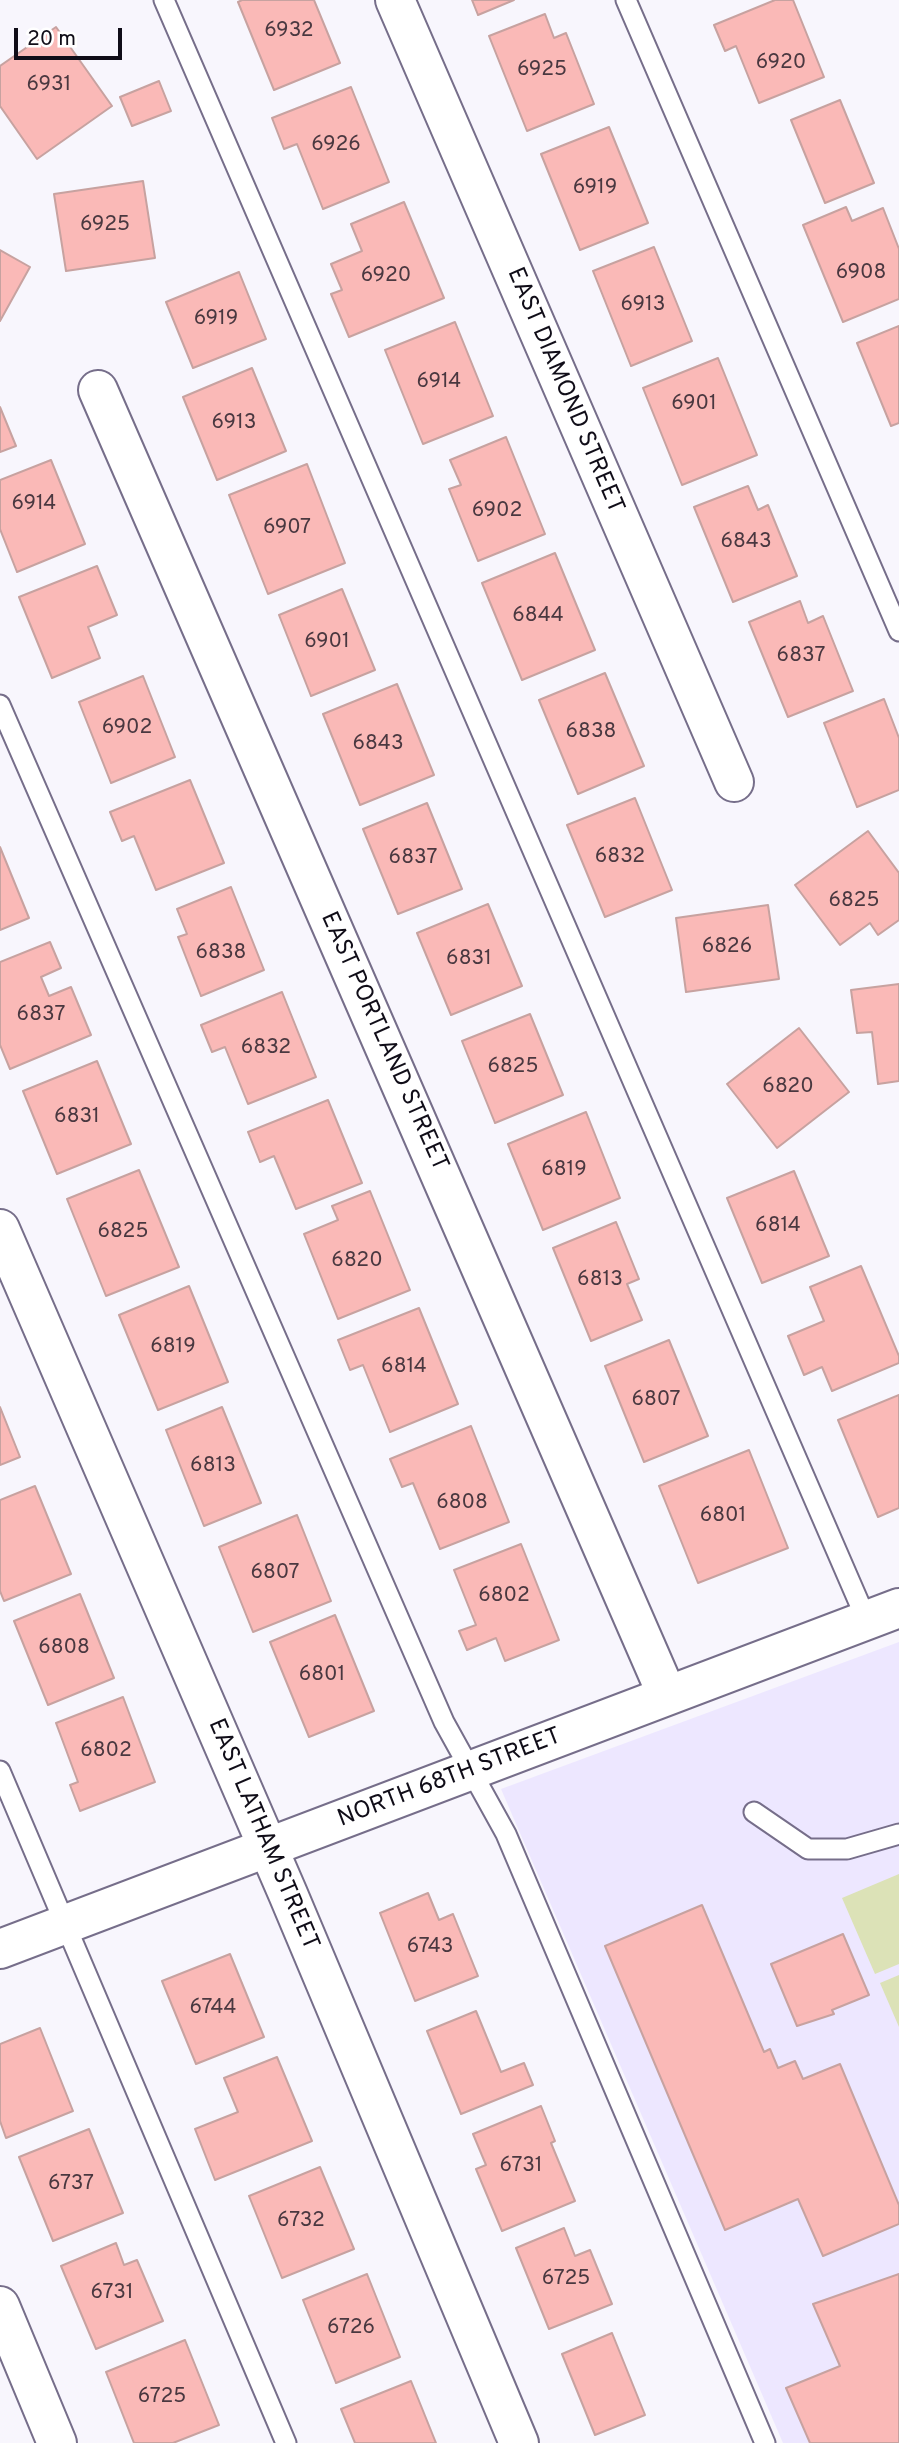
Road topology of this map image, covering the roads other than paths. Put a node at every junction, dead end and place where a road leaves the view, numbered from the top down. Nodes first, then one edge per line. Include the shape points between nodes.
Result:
1 (164, 0) edge
2 (395, 0) edge
3 (626, 0) edge
4 (97, 390) dead end
5 (899, 631) edge
6 (0, 705) edge
7 (734, 782) dead end
8 (0, 1229) edge
9 (883, 1614) edge
10 (667, 1695) junction
11 (0, 1771) edge
12 (471, 1771) junction
13 (754, 1812) dead end
14 (899, 1834) edge
15 (268, 1849) junction
16 (65, 1923) junction
17 (0, 1949) edge
18 (0, 2306) edge
19 (57, 2443) edge
20 (286, 2443) edge
21 (519, 2443) edge
22 (765, 2443) edge

1 - 9 lane
2 - 7 street, EAST DIAMOND STREET
3 - 5 lane
4 - 10 street, EAST PORTLAND STREET
6 - 12 lane via 438,1709
8 - 15 street, EAST LATHAM STREET
9 - 10 street, NORTH 68TH STREET
10 - 12 street, NORTH 68TH STREET
11 - 16 lane
12 - 15 street, NORTH 68TH STREET
12 - 22 lane via 506,1834
13 - 14 lane via 808,1849 847,1849
15 - 16 street, NORTH 68TH STREET
15 - 21 street, EAST LATHAM STREET
16 - 17 street, NORTH 68TH STREET
16 - 20 lane
18 - 19 street

